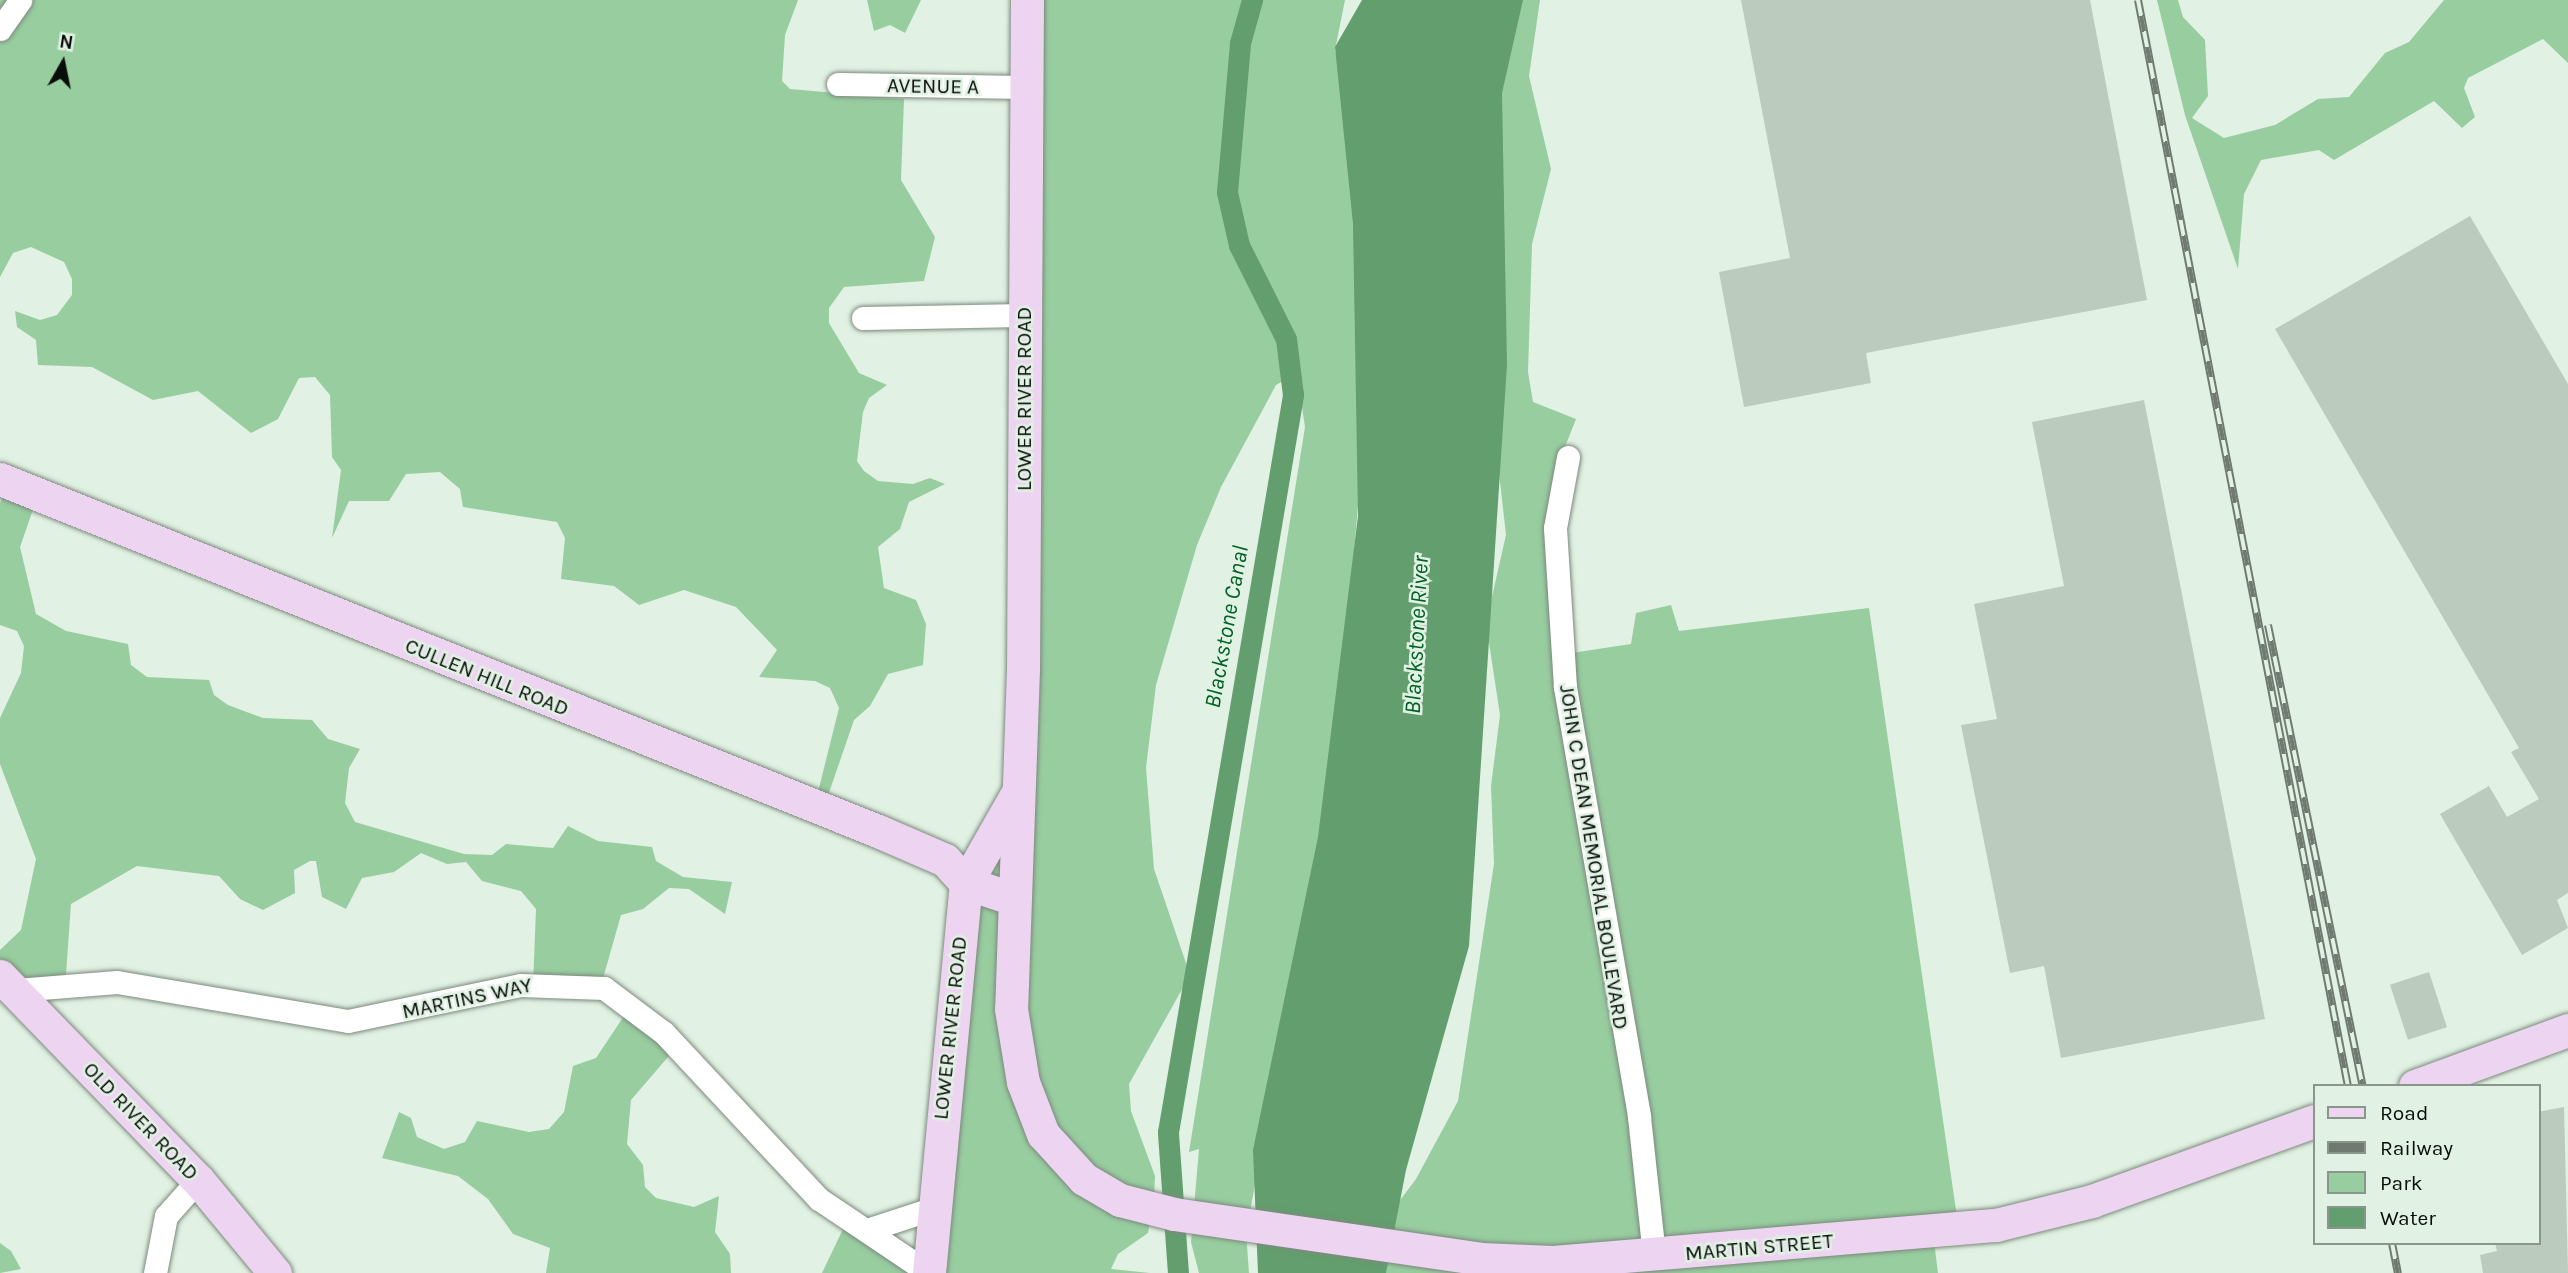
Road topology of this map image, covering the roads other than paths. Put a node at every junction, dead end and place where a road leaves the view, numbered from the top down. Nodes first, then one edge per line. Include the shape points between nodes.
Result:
1 (20, 0) edge
2 (1027, 0) edge
3 (0, 29) edge
4 (838, 84) dead end
5 (1028, 88) junction
6 (1024, 315) junction
7 (863, 318) dead end
8 (1568, 457) dead end
9 (0, 479) edge
10 (1015, 797) junction
11 (966, 883) junction
12 (1014, 899) junction
13 (8, 983) edge
14 (2568, 1030) edge
15 (2420, 1084) edge
16 (2312, 1122) edge
17 (198, 1180) junction
18 (932, 1209) junction
19 (1149, 1209) joint
20 (867, 1230) junction
21 (1654, 1256) junction
22 (155, 1273) edge
23 (275, 1273) edge
24 (929, 1273) edge

1 - 3 street
2 - 5 street, LOWER RIVER ROAD
4 - 5 street, AVENUE A
5 - 6 street, LOWER RIVER ROAD
6 - 7 street
6 - 10 street, LOWER RIVER ROAD via 1023,670
8 - 21 street, JOHN C DEAN MEMORIAL BOULEVARD via 1555,528 1567,699 1639,1117
9 - 11 street, CULLEN HILL ROAD via 889,836 946,860
10 - 11 street, LOWER RIVER ROAD
10 - 12 street, LOWER RIVER ROAD
11 - 12 street
11 - 18 street, LOWER RIVER ROAD
12 - 19 street, LOWER RIVER ROAD via 1011,1009 1023,1082 1052,1148 1098,1189
13 - 17 street, OLD RIVER ROAD
13 - 20 street, MARTINS WAY via 117,982 348,1021 533,983 604,988 664,1033 819,1199
14 - 15 street
16 - 21 street, MARTIN STREET via 2128,1189 2007,1223
17 - 22 street via 166,1216
17 - 23 street, OLD RIVER ROAD
18 - 20 street
18 - 24 street, LOWER RIVER ROAD
19 - 21 street, MARTIN STREET via 1480,1259
20 - 24 street, MARTINS WAY

